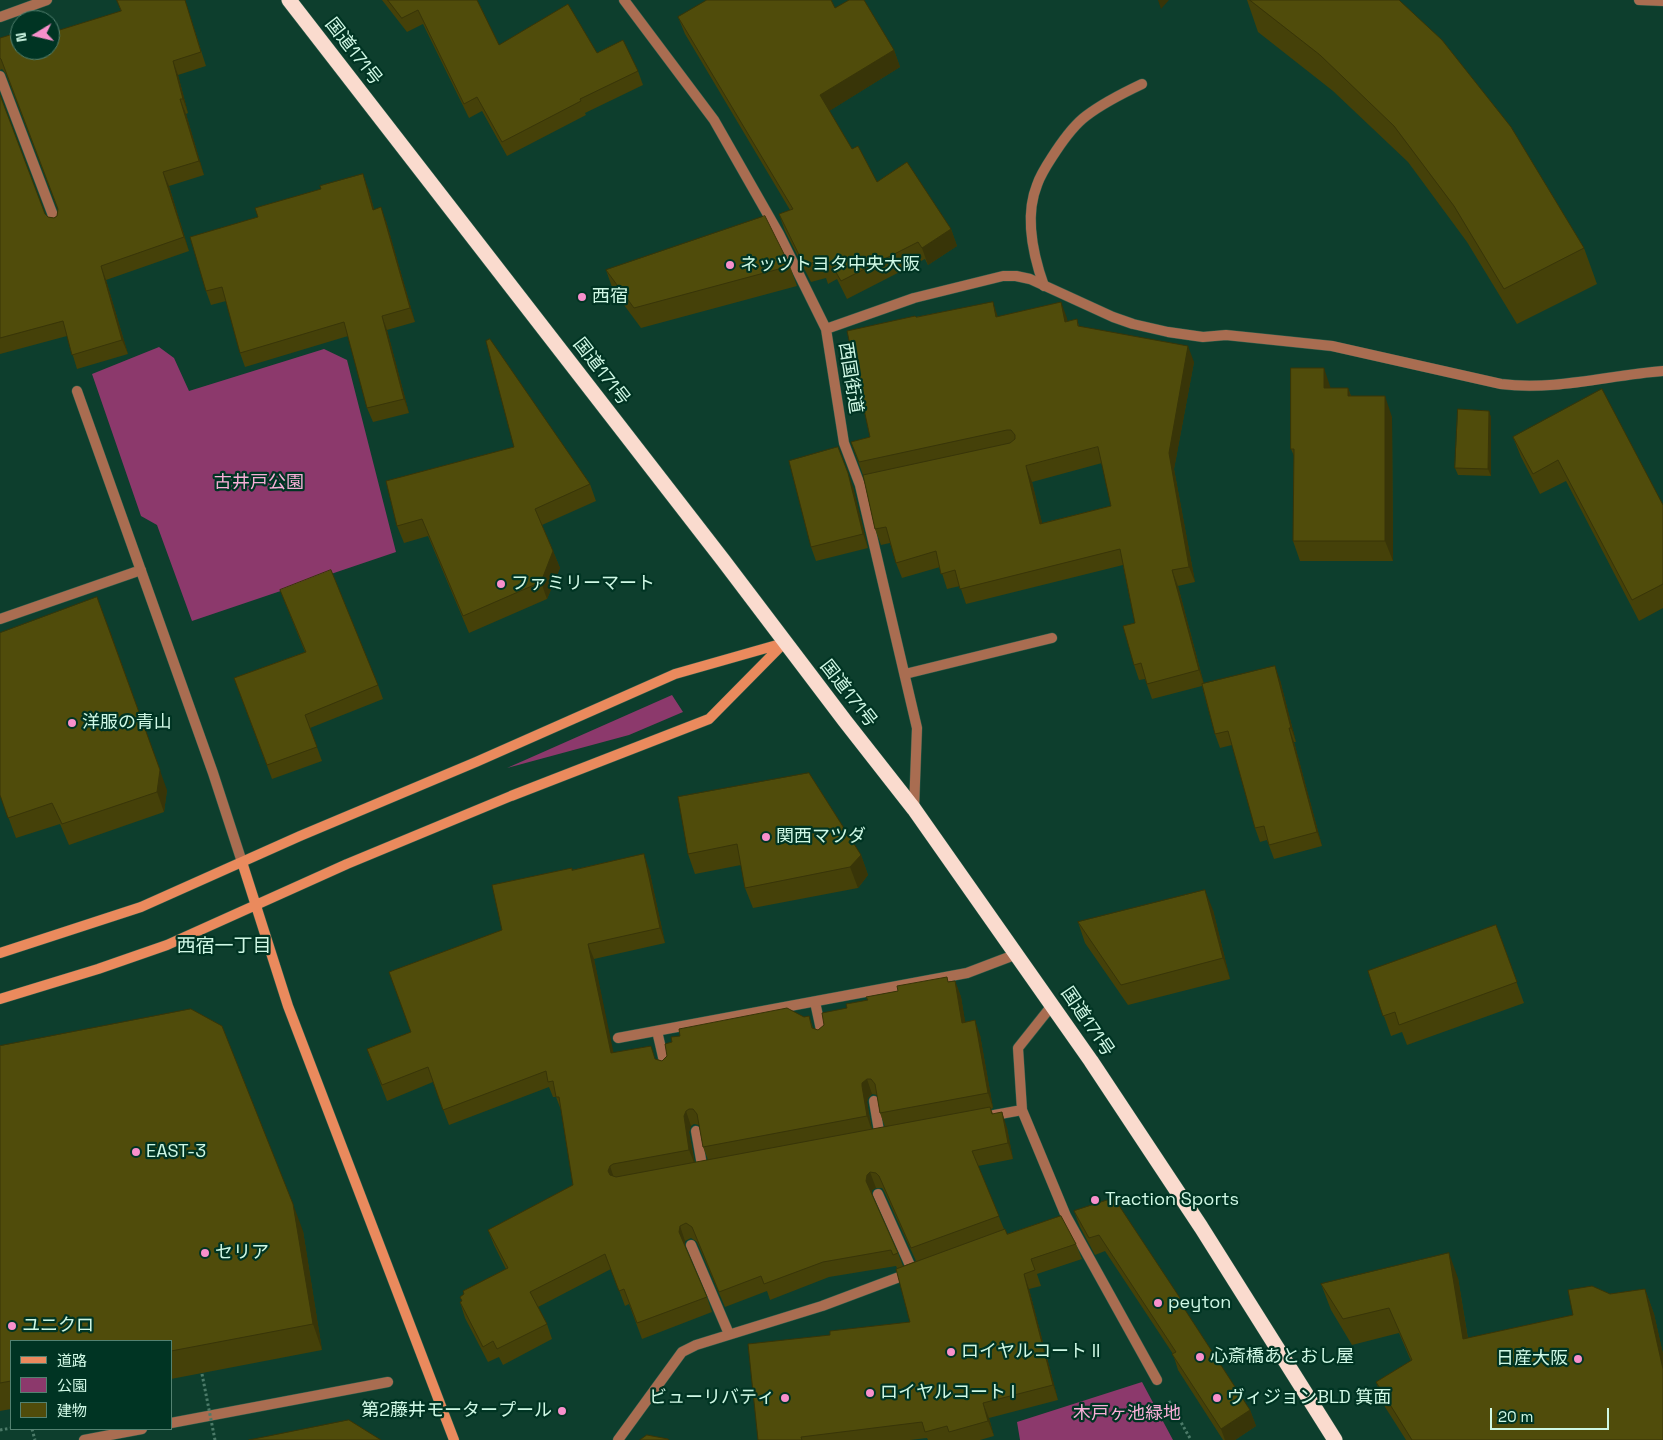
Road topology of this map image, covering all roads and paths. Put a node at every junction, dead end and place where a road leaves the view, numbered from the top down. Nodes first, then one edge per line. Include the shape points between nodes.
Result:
1 (47, 0) edge
2 (289, 0) edge
3 (624, 0) edge
4 (1639, 0) edge
5 (1663, 1) edge
6 (0, 17) edge
7 (0, 76) edge
8 (1142, 84) dead end
9 (57, 226) edge
10 (1044, 286) junction
11 (826, 329) junction
12 (1663, 371) edge
13 (77, 391) dead end
14 (140, 570) junction
15 (0, 619) edge
16 (1052, 638) dead end
17 (785, 642) junction
18 (905, 674) junction
19 (914, 809) junction
20 (242, 862) junction
21 (255, 906) junction
22 (0, 953) edge
23 (1017, 954) junction
24 (0, 999) edge
25 (815, 1002) junction
26 (1053, 1004) junction
27 (657, 1031) junction
28 (618, 1038) dead end
29 (823, 1039) edge
30 (666, 1070) edge
31 (874, 1101) edge
32 (1022, 1110) junction
33 (974, 1119) edge
34 (696, 1131) edge
35 (880, 1137) edge
36 (703, 1171) edge
37 (878, 1194) edge
38 (691, 1245) edge
39 (729, 1334) junction
40 (202, 1374) edge
41 (1157, 1380) joint
42 (388, 1382) dead end
43 (172, 1423) edge
44 (137, 1430) edge
45 (84, 1440) edge
46 (215, 1440) edge
47 (454, 1440) edge
48 (618, 1440) edge
49 (1191, 1440) edge
50 (1335, 1440) edge

1 - 6 street
2 - 17 highway, 国道171号
3 - 11 street, 西国街道 via 714,120 779,234
4 - 5 street
7 - 9 street
8 - 10 street via 1085,117 1059,146 1037,184 1031,226
10 - 11 street via 1030,279 1003,276 914,298
10 - 12 street via 1113,317 1168,332 1332,346 1520,387
11 - 18 street, 西国街道 via 844,444 864,484
13 - 14 street
14 - 15 street
14 - 20 street
16 - 18 street
17 - 19 highway, 国道171号
17 - 20 street via 675,674
17 - 21 street via 710,719 492,804
18 - 19 street, 西国街道 via 917,728
19 - 23 highway, 国道171号
20 - 21 street
20 - 22 street via 141,907
21 - 24 street via 167,945
21 - 47 street via 288,1006
23 - 25 street via 967,973
23 - 26 highway, 国道171号
25 - 27 street
25 - 29 street
26 - 32 street via 1018,1048
26 - 50 highway, 国道171号 via 1201,1227
27 - 28 street
27 - 30 street
31 - 35 street
32 - 33 street
32 - 41 street via 1062,1218
34 - 36 street
37 - 39 street via 918,1270 822,1306
38 - 39 street
39 - 48 street via 682,1352
40 - 46 path, bridge
41 - 49 path
42 - 43 street
44 - 45 street

